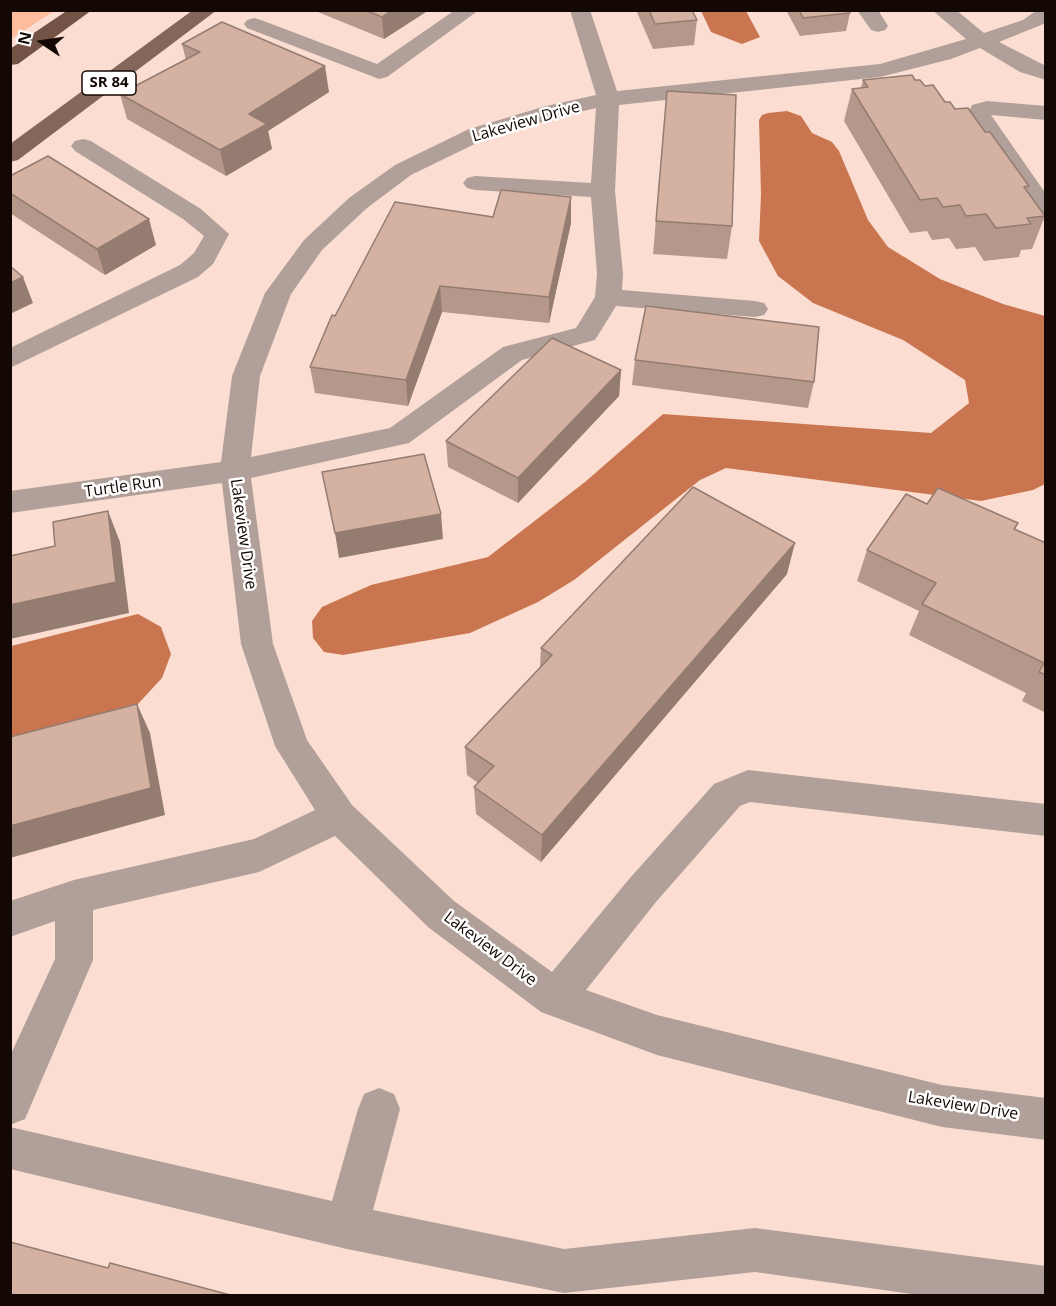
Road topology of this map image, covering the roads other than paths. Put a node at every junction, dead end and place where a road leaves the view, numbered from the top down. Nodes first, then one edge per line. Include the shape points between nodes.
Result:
1 (82, 10) edge
2 (207, 10) edge
3 (470, 10) edge
4 (580, 10) edge
5 (942, 10) edge
6 (1046, 14) edge
7 (254, 24) dead end
8 (982, 40) junction
9 (10, 59) edge
10 (1046, 74) edge
11 (608, 99) junction
12 (1046, 113) edge
13 (83, 146) dead end
14 (10, 155) edge
15 (475, 183) dead end
16 (603, 191) junction
17 (1045, 227) edge
18 (608, 297) junction
19 (755, 309) dead end
20 (10, 359) edge
21 (235, 471) junction
22 (10, 502) edge
23 (339, 816) junction
24 (1046, 820) edge
25 (74, 897) junction
26 (10, 919) edge
27 (555, 998) junction
28 (10, 1104) edge
29 (379, 1109) dead end
30 (1046, 1119) edge
31 (10, 1149) edge
32 (347, 1227) junction
33 (1046, 1289) edge

1 - 9 highway
2 - 14 main road, SR 84
3 - 7 street via 379,72
4 - 11 street
5 - 8 street
6 - 8 street, Lakeview Drive via 1030,24
8 - 10 street
8 - 11 street, Lakeview Drive via 880,70
11 - 16 street
11 - 21 street, Lakeview Drive via 477,134 403,170 358,203 313,245 278,293 246,376
12 - 17 street via 987,108 979,114
13 - 20 street via 217,234 204,258 189,271
15 - 16 street
16 - 18 street via 610,274
18 - 19 street
18 - 21 street, Turtle Run via 586,334 513,353 399,436
21 - 22 street, Turtle Run
21 - 23 street, Lakeview Drive via 257,644 292,746
23 - 25 street via 259,855
23 - 27 street, Lakeview Drive via 441,914
24 - 27 street via 748,786 727,795
25 - 26 street
25 - 28 street via 74,960
27 - 30 street, Lakeview Drive via 657,1035 942,1106
29 - 32 street
31 - 32 street
32 - 33 street via 564,1270 755,1250

